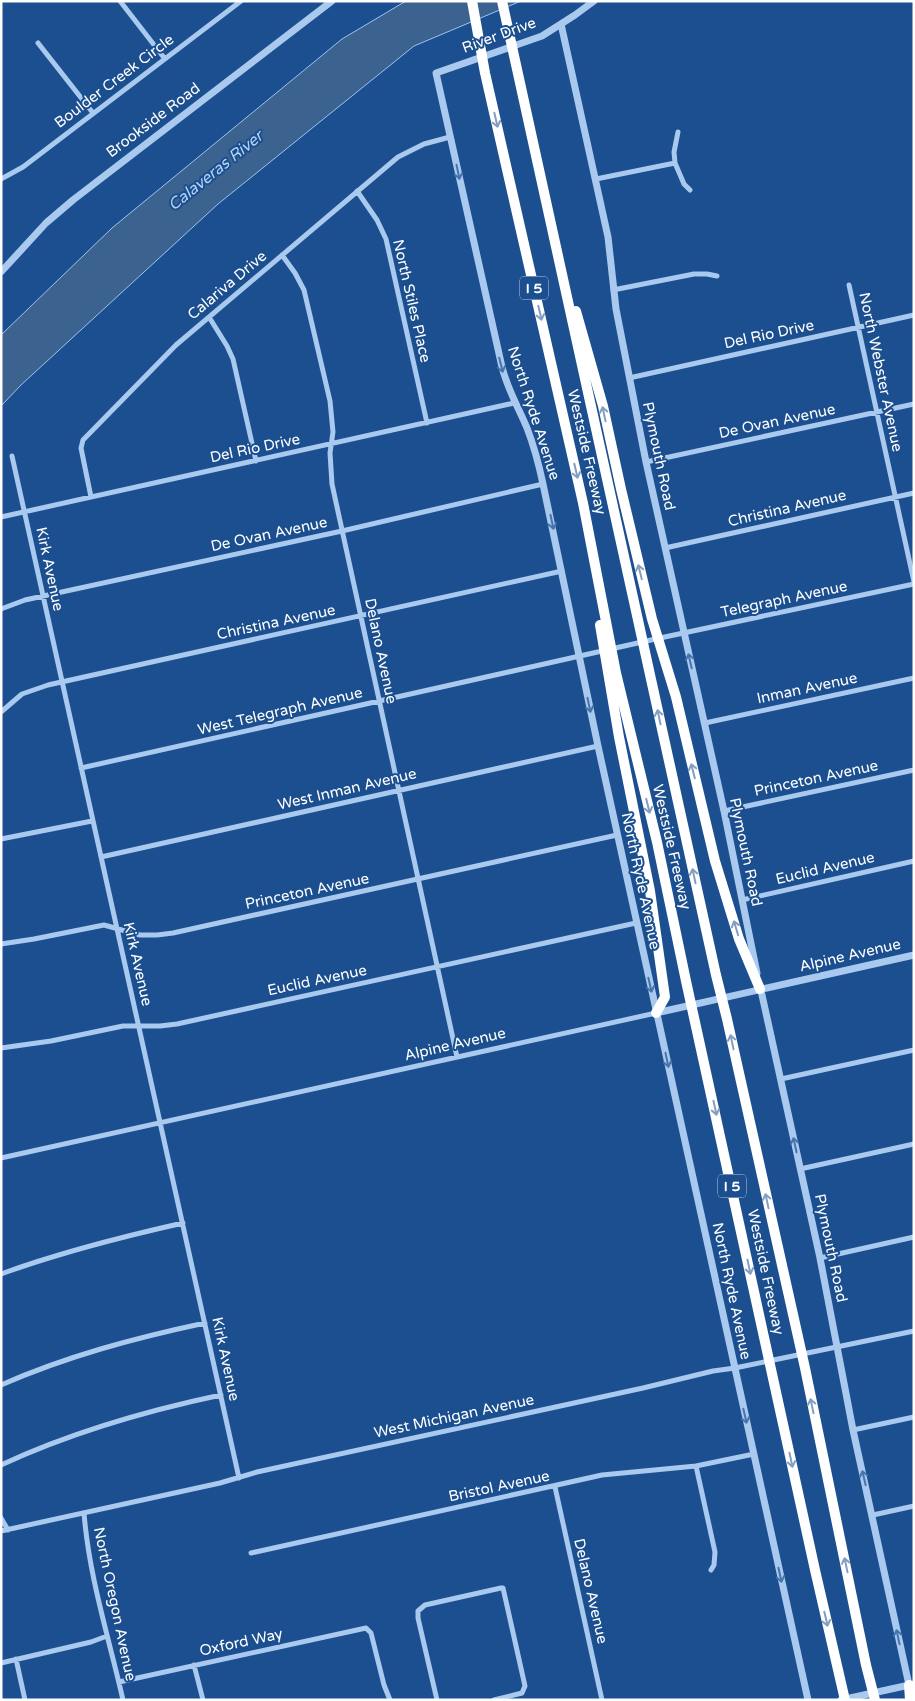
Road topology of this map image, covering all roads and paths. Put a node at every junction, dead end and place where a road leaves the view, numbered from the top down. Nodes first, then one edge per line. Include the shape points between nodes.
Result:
1 (120, 1) edge
2 (241, 1) edge
3 (332, 1) edge
4 (472, 1) edge
5 (502, 1) edge
6 (594, 1) edge
7 (561, 24) junction
8 (38, 43) dead end
9 (164, 59) junction
10 (436, 73) joint
11 (93, 113) junction
12 (678, 132) dead end
13 (450, 138) junction
14 (675, 162) junction
15 (1, 179) edge
16 (596, 179) junction
17 (690, 190) dead end
18 (357, 191) junction
19 (545, 199) junction
20 (282, 255) junction
21 (1, 272) edge
22 (717, 276) dead end
23 (849, 285) dead end
24 (614, 290) junction
25 (914, 315) edge
26 (209, 317) junction
27 (858, 327) junction
28 (629, 378) junction
29 (514, 403) junction
30 (914, 404) edge
31 (877, 412) junction
32 (427, 423) junction
33 (332, 444) junction
34 (12, 456) dead end
35 (256, 461) junction
36 (646, 462) junction
37 (544, 484) junction
38 (914, 493) edge
39 (91, 497) junction
40 (895, 497) junction
41 (24, 511) junction
42 (1, 517) edge
43 (342, 531) junction
44 (665, 548) junction
45 (562, 571) junction
46 (914, 583) edge
47 (43, 596) junction
48 (1, 609) edge
49 (360, 616) junction
50 (684, 633) junction
51 (660, 638) joint
52 (579, 658) junction
53 (612, 672) junction
54 (914, 678) edge
55 (62, 682) junction
56 (379, 702) junction
57 (1, 712) edge
58 (704, 723) junction
59 (598, 746) junction
60 (81, 768) junction
61 (914, 770) edge
62 (398, 790) junction
63 (724, 811) junction
64 (92, 821) junction
65 (617, 835) junction
66 (1, 839) edge
67 (101, 857) junction
68 (914, 861) edge
69 (417, 879) junction
70 (742, 900) junction
71 (636, 922) junction
72 (117, 928) junction
73 (1, 944) edge
74 (914, 955) edge
75 (436, 967) junction
76 (760, 989) junction
77 (656, 1013) junction
78 (139, 1026) junction
79 (1, 1048) edge
80 (914, 1050) edge
81 (457, 1058) junction
82 (781, 1079) junction
83 (160, 1123) junction
84 (914, 1144) edge
85 (1, 1158) edge
86 (800, 1169) junction
87 (183, 1223) junction
88 (914, 1237) edge
89 (820, 1258) junction
90 (1, 1274) edge
91 (205, 1323) junction
92 (914, 1330) edge
93 (836, 1347) junction
94 (735, 1368) junction
95 (1, 1385) edge
96 (221, 1394) junction
97 (914, 1418) edge
98 (854, 1430) junction
99 (754, 1454) junction
100 (1, 1465) edge
101 (696, 1466) junction
102 (239, 1478) junction
103 (555, 1487) junction
104 (914, 1506) edge
105 (84, 1514) junction
106 (873, 1515) junction
107 (1, 1518) edge
108 (8, 1530) junction
109 (1, 1531) edge
110 (251, 1553) dead end
111 (711, 1570) dead end
112 (107, 1636) junction
113 (16, 1659) junction
114 (1, 1663) edge
115 (194, 1665) junction
116 (119, 1682) junction
117 (911, 1684) edge
118 (25, 1700) edge
119 (123, 1700) edge
120 (203, 1700) edge
121 (390, 1700) edge
122 (437, 1700) edge
123 (494, 1700) edge
124 (602, 1700) edge
125 (808, 1700) edge
126 (841, 1700) edge
127 (845, 1700) edge
128 (875, 1700) edge
129 (910, 1700) edge

1 - 9 street
2 - 9 street, Boulder Creek Circle
3 - 21 street, Brookside Road via 73,200 46,223
4 -> 53 highway, Westside Freeway / I 5 via 485,73 583,503 586,554
5 - 19 highway, Westside Freeway / I 5
6 - 7 street, River Drive
7 - 10 street, River Drive via 542,36
7 - 16 street, Plymouth Road
8 - 11 street
9 - 11 street, Boulder Creek Circle
10 - 13 street, North Ryde Avenue
11 - 15 street, Boulder Creek Circle via 23,167
12 - 14 street
13 - 18 street, Calariva Drive via 424,144 398,157
13 -> 29 street, North Ryde Avenue via 490,318 507,388
14 - 16 street
14 - 17 street
16 - 24 street, Plymouth Road via 608,237
18 - 20 street, Calariva Drive
18 - 32 street, North Stiles Place via 386,239
76 -> 19 highway via 715,860 676,697 652,620 603,406
128 -> 19 highway, Westside Freeway / I 5
20 - 26 street, Calariva Drive
20 - 33 street, Delano Avenue via 307,298 330,401 334,432
22 - 24 street via 694,274
23 - 27 street, North Webster Avenue
24 - 28 street, Plymouth Road
25 - 27 street, Del Rio Drive
26 - 35 street via 233,359
26 - 39 street, Calariva Drive via 156,364 83,440 81,448
27 - 28 street, Del Rio Drive
27 - 31 street, North Webster Avenue
28 - 36 street, Plymouth Road
29 - 32 street, Del Rio Drive
29 - 37 street, North Ryde Avenue via 527,428
30 - 31 street, De Ovan Avenue
31 - 36 street, De Ovan Avenue
31 - 40 street, North Webster Avenue
32 - 33 street, Del Rio Drive
33 - 35 street, Del Rio Drive
33 - 43 street, Delano Avenue via 332,484
34 - 41 street, Kirk Avenue
35 - 39 street, Del Rio Drive
36 - 44 street, Plymouth Road
37 - 43 street, De Ovan Avenue
37 -> 45 street, North Ryde Avenue
38 - 40 street, Christina Avenue
39 - 41 street, Del Rio Drive
40 - 44 street, Christina Avenue
40 - 46 street, North Webster Avenue
41 - 42 street, Del Rio Drive
41 - 47 street, Kirk Avenue
43 - 47 street, De Ovan Avenue
43 - 49 street, Delano Avenue
44 - 50 street, Plymouth Road
45 - 49 street, Christina Avenue
45 - 52 street, North Ryde Avenue
46 - 50 street, Telegraph Avenue
47 - 48 street, De Ovan Avenue
47 - 55 street, Kirk Avenue
49 - 55 street, Christina Avenue
49 - 56 street, Delano Avenue
50 - 51 street, Telegraph Avenue
58 -> 50 street, Plymouth Road
51 - 52 street, West Telegraph Avenue
52 - 56 street, West Telegraph Avenue
52 -> 59 street, North Ryde Avenue
53 - 77 highway via 619,737 650,891 665,997
53 -> 127 highway, Westside Freeway / I 5 via 657,842
54 - 58 street, Inman Avenue
55 - 57 street, Christina Avenue via 22,694
55 - 60 street, Kirk Avenue
56 - 60 street, West Telegraph Avenue
56 - 62 street, Delano Avenue
58 - 63 street, Plymouth Road
59 - 62 street, West Inman Avenue
59 - 65 street, North Ryde Avenue
60 - 64 street, Kirk Avenue
61 - 63 street, Princeton Avenue
62 - 67 street, West Inman Avenue
62 - 69 street, Delano Avenue
63 - 70 street, Plymouth Road
64 - 66 street
64 - 67 street, Kirk Avenue
65 - 69 street, Princeton Avenue
65 - 71 street, North Ryde Avenue
67 - 72 street, Kirk Avenue
68 - 70 street, Euclid Avenue
69 - 72 street, Princeton Avenue via 173,933 140,935
69 - 75 street, Delano Avenue
70 - 76 street, Plymouth Road
71 - 75 street, Euclid Avenue
71 -> 77 street, North Ryde Avenue
72 - 73 street, Princeton Avenue via 104,925
72 - 78 street, Kirk Avenue
74 - 76 street, Alpine Avenue
75 - 78 street, Euclid Avenue via 177,1024
75 - 81 street, Delano Avenue
76 - 77 street, Alpine Avenue
76 - 82 street, Plymouth Road
77 - 81 street, Alpine Avenue
77 -> 94 street, North Ryde Avenue
78 - 79 street, Euclid Avenue via 123,1026
78 - 83 street, Kirk Avenue
80 - 82 street
81 - 83 street, Alpine Avenue
86 -> 82 street, Plymouth Road
83 - 85 street, Alpine Avenue
83 - 87 street, Kirk Avenue
84 - 86 street
86 - 89 street, Plymouth Road
87 - 90 street via 93,1244
87 - 91 street, Kirk Avenue
88 - 89 street
89 - 93 street, Plymouth Road
91 - 95 street via 71,1358
91 - 96 street, Kirk Avenue
92 - 93 street, West Michigan Avenue
93 - 94 street, West Michigan Avenue
93 - 98 street, Plymouth Road
94 -> 99 street, North Ryde Avenue
94 - 102 street, West Michigan Avenue
96 - 100 street via 80,1432
96 - 102 street, Kirk Avenue
97 - 98 street
106 -> 98 street, Plymouth Road
99 - 101 street, Bristol Avenue
99 -> 125 street, North Ryde Avenue
101 - 103 street, Bristol Avenue via 602,1475
101 - 111 street via 714,1552
102 - 105 street, West Michigan Avenue
103 - 110 street, Bristol Avenue
103 - 124 street, Delano Avenue
104 - 106 street
105 - 108 street, West Michigan Avenue
105 - 112 street, North Oregon Avenue via 87,1544
117 -> 106 street, Plymouth Road
107 - 108 street
108 - 109 street, West Michigan Avenue
112 - 113 street
112 - 116 street, North Oregon Avenue
113 - 114 street
113 - 118 street
115 - 116 street, Oxford Way
115 - 120 street
115 - 121 street, Oxford Way via 368,1629
116 - 119 street, North Oregon Avenue
117 - 126 street
117 - 129 highway
122 - 123 street via 418,1611 425,1605 503,1588 526,1686 522,1693

